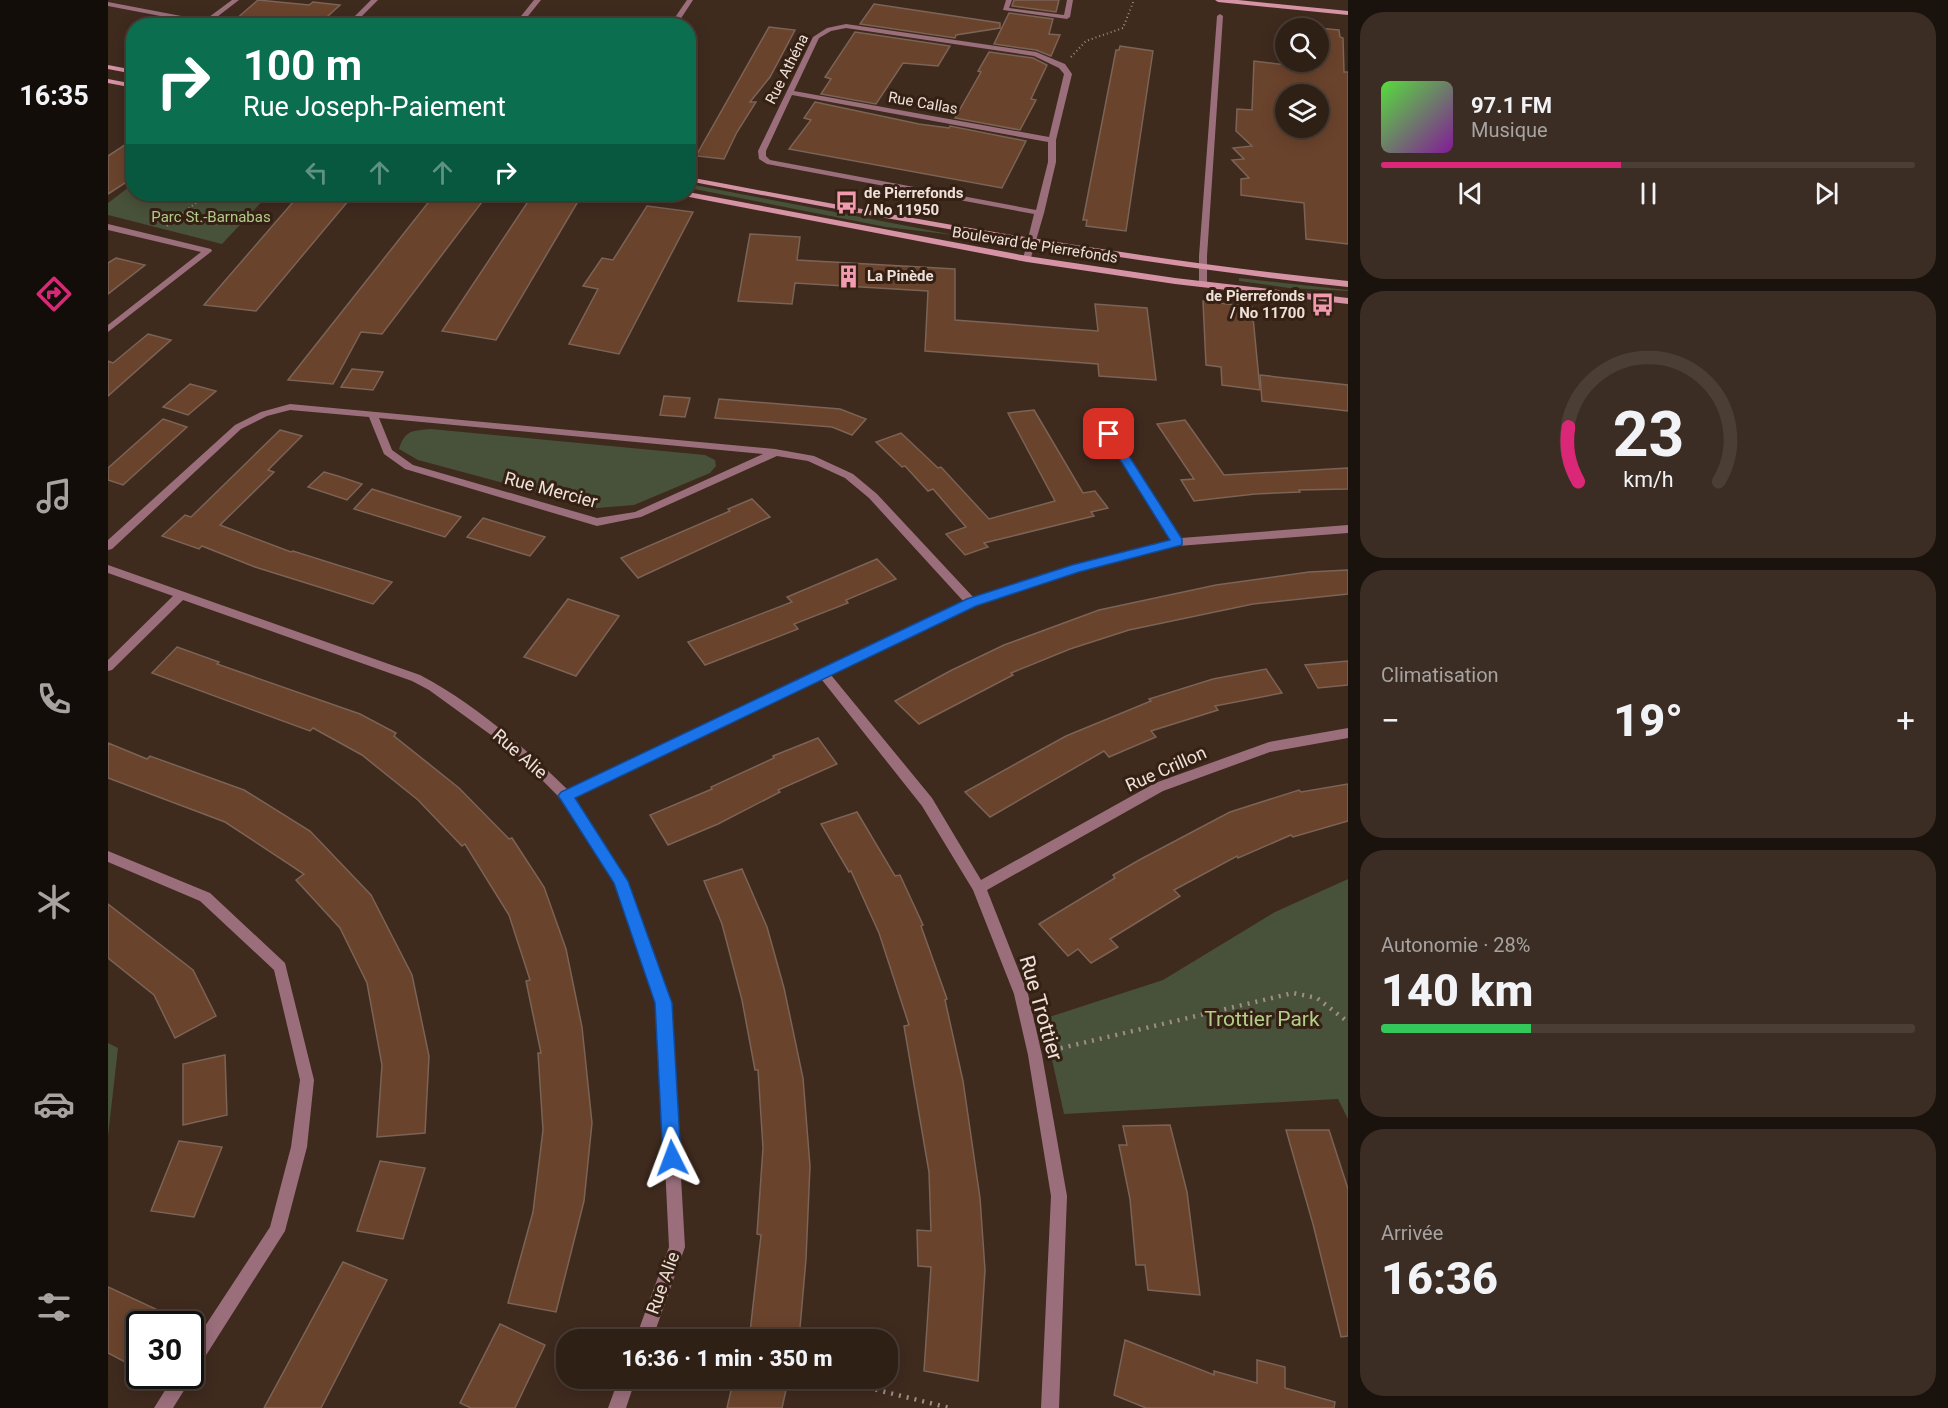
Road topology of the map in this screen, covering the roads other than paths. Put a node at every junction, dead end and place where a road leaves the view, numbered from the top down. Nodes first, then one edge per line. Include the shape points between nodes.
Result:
1 (236, 0) edge
2 (375, 0) edge
3 (538, 0) edge
4 (690, 0) edge
5 (1009, 0) edge
6 (1070, 0) edge
7 (1218, 0) edge
8 (108, 4) edge
9 (1348, 13) edge
10 (1220, 16) dead end
11 (181, 18) edge
12 (212, 18) edge
13 (356, 18) edge
14 (523, 18) edge
15 (678, 18) edge
16 (108, 67) edge
17 (126, 70) edge
18 (108, 81) edge
19 (126, 84) edge
20 (789, 92) junction
21 (1052, 140) junction
22 (696, 180) edge
23 (696, 196) edge
24 (1040, 213) junction
25 (108, 227) edge
26 (1032, 243) junction
27 (1027, 259) junction
28 (1203, 267) junction
29 (1203, 284) junction
30 (1348, 284) edge
31 (1348, 301) edge
32 (108, 329) edge
33 (373, 415) junction
34 (1098, 416) dead end
35 (775, 452) junction
36 (1348, 529) edge
37 (1178, 542) junction
38 (108, 546) edge
39 (108, 569) edge
40 (180, 596) junction
41 (972, 603) junction
42 (108, 667) edge
43 (823, 673) junction
44 (1348, 733) edge
45 (566, 796) junction
46 (108, 856) edge
47 (979, 888) junction
48 (647, 1329) edge
49 (204, 1343) edge
50 (175, 1389) edge
51 (624, 1389) edge
52 (163, 1408) edge
53 (617, 1408) edge
54 (1050, 1408) edge

1 - 12 street
2 - 13 street
3 - 14 street
4 - 15 street
5 - 6 street via 1005,9 1067,17
7 - 9 main road
8 - 11 street
10 - 28 street
16 - 17 main road
18 - 19 main road
20 - 21 street, Rue Callas
20 - 21 street, Rue Athéna via 816,37 837,27 1036,54 1062,66 1068,74
20 - 24 street, Rue Athéna via 762,151 767,162
21 - 24 street via 1052,162
22 - 26 main road, Boulevard de Pierrefonds
23 - 27 main road, Boulevard de Pierrefonds
24 - 26 street
25 - 32 street via 208,251
26 - 27 street
26 - 28 main road, Boulevard de Pierrefonds
27 - 29 main road, Boulevard de Pierrefonds
28 - 29 street
28 - 30 main road, Boulevard de Pierrefonds
29 - 31 main road, Boulevard de Pierrefonds
33 - 35 street
33 - 35 street, Rue Mercier via 388,452 409,467 597,522 637,515
33 - 38 street via 290,407 264,414 238,427
34 - 37 street
35 - 41 street via 810,458 849,476 873,496
36 - 37 street
37 - 41 street via 1077,568
39 - 40 street, Rue Alie
40 - 42 street
40 - 45 street, Rue Alie via 416,678 517,748
41 - 43 street
43 - 45 street
43 - 47 street, Rue Trottier via 927,802
44 - 47 street, Rue Crillon via 1269,747 1159,787
45 - 48 street, Rue Alie via 620,881 664,1003 677,1247
46 - 49 street via 205,897 280,968 307,1080 299,1147 277,1231
47 - 54 street, Rue Trottier via 1021,994 1059,1196
50 - 52 street
51 - 53 street

